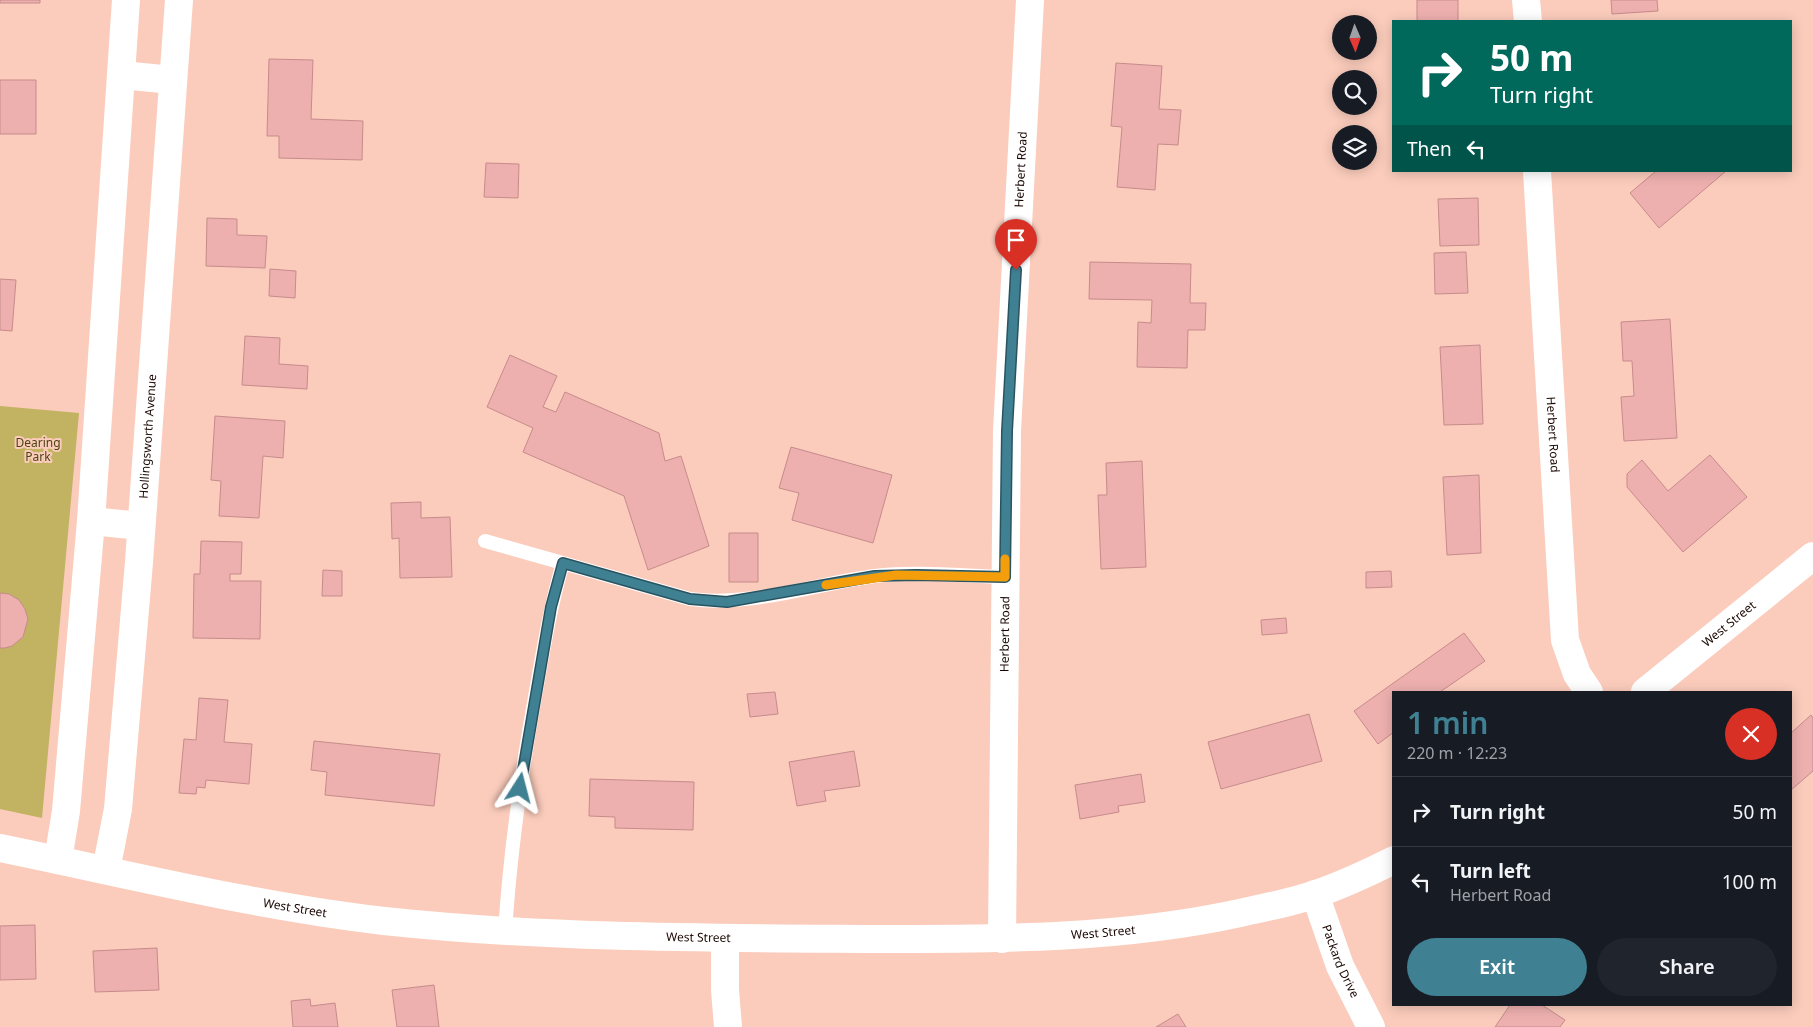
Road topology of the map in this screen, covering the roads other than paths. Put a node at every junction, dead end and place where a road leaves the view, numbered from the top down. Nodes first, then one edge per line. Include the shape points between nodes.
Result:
1 (126, 0) edge
2 (179, 0) edge
3 (1030, 0) edge
4 (1526, 0) edge
5 (1528, 20) edge
6 (121, 75) junction
7 (173, 80) junction
8 (1537, 172) edge
9 (91, 521) junction
10 (141, 526) junction
11 (485, 541) dead end
12 (1813, 556) edge
13 (563, 563) junction
14 (1005, 577) junction
15 (1588, 691) edge
16 (1646, 691) edge
17 (0, 848) edge
18 (58, 860) junction
19 (1392, 861) edge
20 (106, 870) junction
21 (1315, 894) junction
22 (505, 932) junction
23 (725, 938) junction
24 (1002, 939) junction
25 (728, 1027) edge
26 (1371, 1027) edge

1 - 6 street
2 - 7 street, Hollingsworth Avenue
3 - 14 street, Herbert Road via 1008,404
4 - 5 street
6 - 7 street
6 - 9 street
7 - 10 street, Hollingsworth Avenue
8 - 15 street, Herbert Road via 1564,630 1569,657
9 - 10 street
9 - 18 street via 66,811
10 - 20 street, Hollingsworth Avenue via 118,809
11 - 13 lane
12 - 16 street, West Street
13 - 14 lane via 690,599 727,602 875,576
13 - 22 lane via 551,607 522,773
14 - 24 street, Herbert Road
17 - 18 street, West Street
18 - 20 street, West Street
19 - 21 street, West Street
20 - 22 street, West Street via 308,910
21 - 24 street, West Street via 1218,918 1172,925 1102,934
21 - 26 street, Packard Drive via 1340,966
22 - 23 street, West Street
23 - 24 street, West Street
23 - 25 street

